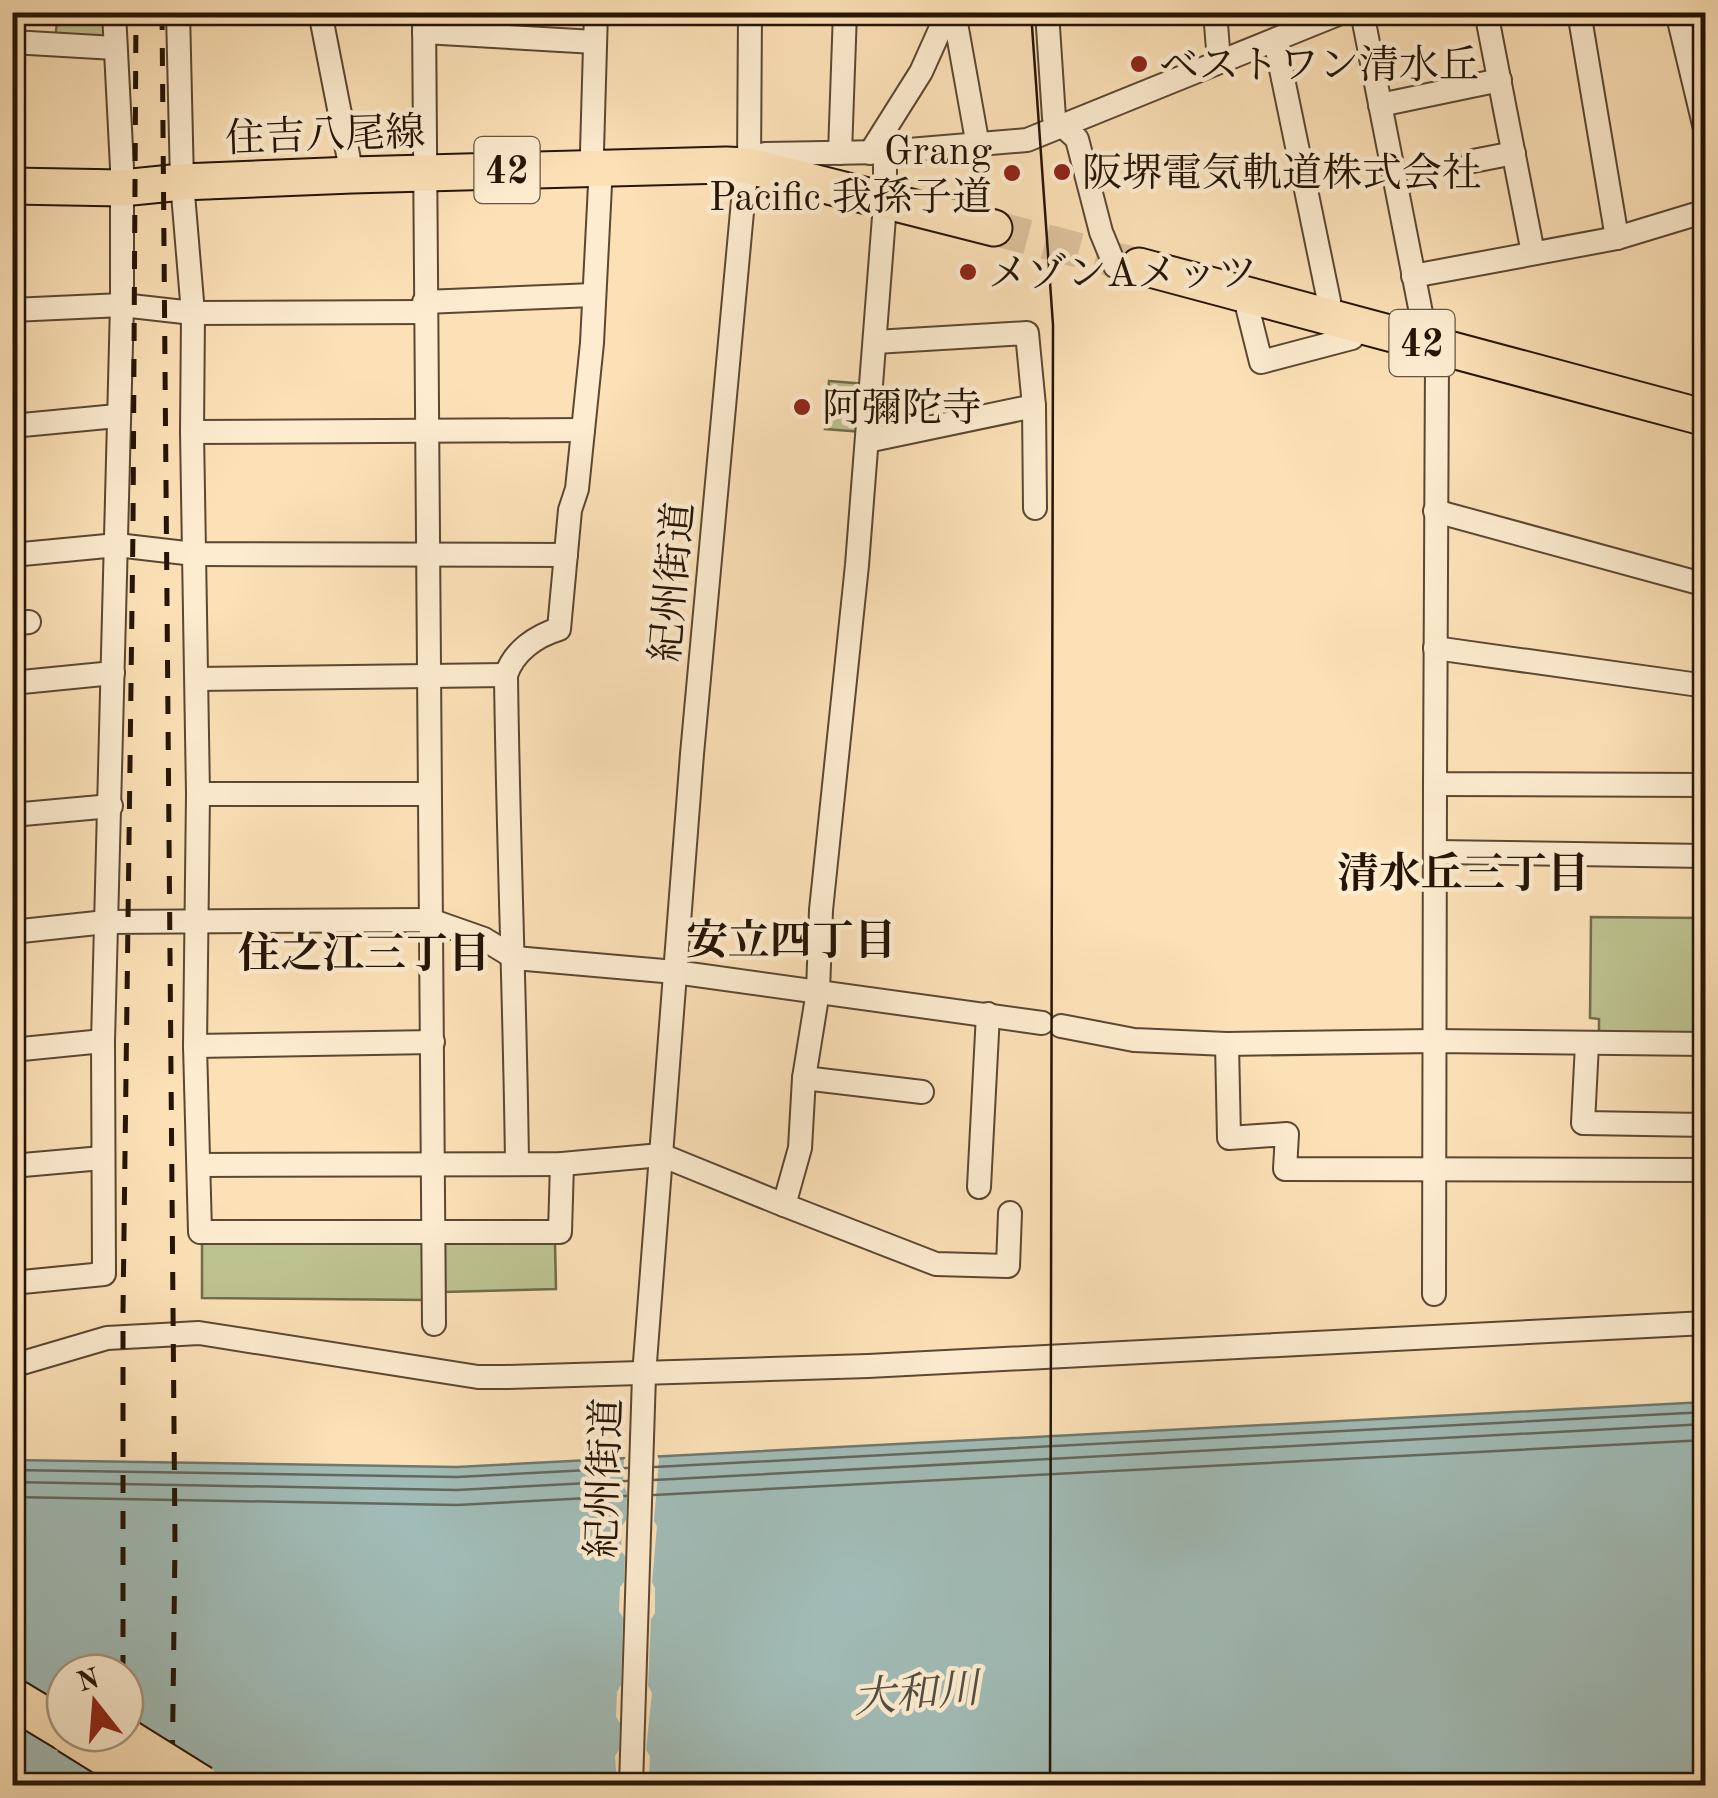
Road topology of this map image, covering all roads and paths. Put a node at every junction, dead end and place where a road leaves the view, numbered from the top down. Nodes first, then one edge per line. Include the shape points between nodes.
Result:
1 (114, 12) edge
2 (178, 12) edge
3 (320, 12) edge
4 (596, 12) edge
5 (750, 12) edge
6 (846, 12) edge
7 (951, 12) edge
8 (1047, 12) edge
9 (1215, 12) edge
10 (1343, 12) edge
11 (1362, 12) edge
12 (1486, 12) edge
13 (1579, 12) edge
14 (1677, 12) edge
15 (424, 22) edge
16 (1274, 40) junction
17 (12, 42) edge
18 (595, 42) junction
19 (114, 48) junction
20 (1219, 61) junction
21 (1500, 80) junction
22 (1380, 105) junction
23 (1068, 123) junction
24 (1706, 134) edge
25 (978, 146) junction
26 (878, 152) junction
27 (1514, 153) junction
28 (753, 156) junction
29 (840, 160) junction
30 (1473, 161) dead end
31 (596, 168) junction
32 (423, 172) junction
33 (352, 174) junction
34 (182, 182) junction
35 (12, 186) edge
36 (885, 186) junction
37 (122, 188) junction
38 (1706, 211) edge
39 (884, 217) junction
40 (1007, 231) junction
41 (1617, 238) junction
42 (1533, 253) junction
43 (1131, 266) junction
44 (1414, 276) junction
45 (593, 295) junction
46 (1329, 301) junction
47 (122, 305) junction
48 (425, 307) junction
49 (12, 310) edge
50 (1248, 310) junction
51 (193, 313) junction
52 (1352, 338) junction
53 (875, 342) junction
54 (1432, 344) junction
55 (1034, 406) junction
56 (118, 416) junction
57 (1706, 418) edge
58 (12, 426) edge
59 (426, 430) junction
60 (583, 430) junction
61 (192, 432) junction
62 (867, 441) junction
63 (1036, 508) dead end
64 (1434, 511) junction
65 (117, 545) junction
66 (12, 554) edge
67 (194, 554) junction
68 (426, 554) junction
69 (566, 555) junction
70 (1706, 585) edge
71 (1435, 648) junction
72 (114, 673) junction
73 (506, 675) junction
74 (427, 677) junction
75 (197, 679) junction
76 (12, 683) edge
77 (1706, 686) edge
78 (1434, 784) junction
79 (1706, 784) edge
80 (198, 794) junction
81 (429, 794) junction
82 (110, 806) junction
83 (12, 815) edge
84 (1434, 852) junction
85 (1706, 856) edge
86 (430, 920) junction
87 (197, 921) junction
88 (106, 922) junction
89 (12, 932) edge
90 (515, 958) junction
91 (674, 972) junction
92 (818, 991) junction
93 (988, 1014) junction
94 (1433, 1040) junction
95 (103, 1041) junction
96 (433, 1042) junction
97 (1227, 1044) junction
98 (1587, 1044) junction
99 (1706, 1044) edge
100 (195, 1046) junction
101 (12, 1050) edge
102 (804, 1078) junction
103 (922, 1092) dead end
104 (1706, 1126) edge
105 (102, 1158) junction
106 (434, 1162) junction
107 (660, 1162) junction
108 (517, 1163) junction
109 (562, 1164) junction
110 (198, 1165) junction
111 (12, 1166) edge
112 (1706, 1170) edge
113 (1434, 1171) junction
114 (978, 1187) dead end
115 (784, 1205) junction
116 (1010, 1213) dead end
117 (435, 1232) junction
118 (12, 1283) edge
119 (1434, 1294) dead end
120 (1706, 1323) edge
121 (434, 1324) dead end
122 (12, 1366) edge
123 (644, 1381) junction
124 (12, 1669) edge
125 (45, 1690) edge
126 (12, 1698) edge
127 (45, 1718) edge
128 (145, 1751) edge
129 (101, 1753) edge
130 (154, 1786) edge
131 (201, 1786) edge
132 (631, 1786) edge

1 - 19 street
2 - 34 street
3 - 33 street
4 - 18 street
5 - 28 street, 紀州街道
6 - 29 street
7 - 25 street
7 - 26 street
8 - 23 street via 1054,118
9 - 20 street
10 - 16 street
11 - 22 street
12 - 21 street
13 - 41 street
14 - 24 street
15 - 18 street
15 - 32 street
16 - 20 street
16 - 46 street
17 - 19 street
18 - 31 street
19 - 37 street
20 - 23 street
21 - 22 street
21 - 27 street
22 - 44 street
23 - 25 street via 1027,140
23 - 43 street via 1106,248 1116,266
25 - 26 street
26 - 29 street
26 - 36 street
27 - 30 street
27 - 42 street
28 - 29 street
28 - 31 main road, 住吉八尾線 / 42
28 - 39 street via 768,186
28 - 40 main road, 住吉八尾線 / 42
28 - 91 street, 紀州街道 via 744,190
29 - 36 street
31 - 32 main road, 住吉八尾線 / 42
31 - 45 street
32 - 33 main road, 住吉八尾線 / 42
32 - 48 street
33 - 34 main road, 住吉八尾線 / 42
34 - 37 main road, 住吉八尾線 / 42
34 - 51 street
35 - 37 main road, 住吉八尾線 / 42
36 - 40 street via 999,215
37 - 47 street
38 - 41 street
39 - 40 street via 992,244
39 - 53 street
41 - 42 street
42 - 44 street
43 - 46 street via 1127,256 1143,250
43 - 50 street via 1128,274 1136,280
43 - 54 main road, 42
44 - 54 street
45 - 48 street
45 - 60 street
46 - 54 street
47 - 49 street
47 - 51 street
47 - 56 street
48 - 51 street
48 - 59 street
50 - 52 street
50 - 52 street via 1261,362
51 - 61 street
52 - 54 street
53 - 55 street via 1027,332
53 - 62 street
54 - 57 main road, 42
54 - 64 street
55 - 62 street
55 - 63 street
56 - 58 street
56 - 65 street
59 - 60 street
59 - 61 street
59 - 68 street
60 - 69 street
61 - 67 street
62 - 92 street
64 - 70 street
64 - 71 street
65 - 66 street
65 - 67 street
65 - 72 street
67 - 68 street
67 - 75 street
68 - 69 street
68 - 74 street
69 - 73 street via 560,629 540,634 511,661
71 - 77 street
71 - 78 street
72 - 76 street
72 - 82 street
73 - 74 street
73 - 90 street
74 - 75 street
74 - 81 street
75 - 80 street
78 - 79 street
78 - 84 street
80 - 81 street
80 - 87 street
81 - 86 street
82 - 83 street
82 - 88 street
84 - 85 street
84 - 94 street
86 - 87 street
86 - 90 street
86 - 96 street
87 - 88 street
87 - 100 street
88 - 89 street
88 - 95 street
90 - 91 street
90 - 108 street
91 - 92 street
91 - 107 street, 紀州街道
92 - 93 street
92 - 102 street
93 - 97 street via 1134,1040
93 - 114 street
94 - 97 street
94 - 98 street
94 - 113 street
95 - 101 street
95 - 105 street
96 - 100 street
96 - 106 street
97 - 113 street via 1229,1138 1287,1134 1285,1170
98 - 99 street
98 - 104 street via 1583,1123
100 - 110 street
102 - 103 street
102 - 115 street via 800,1148
105 - 111 street
105 - 118 street via 104,1274
106 - 108 street
106 - 110 street
106 - 117 street
107 - 109 street
107 - 115 street
107 - 123 street, 紀州街道
108 - 109 street
109 - 117 street via 560,1232
110 - 117 street via 200,1232
112 - 113 street
113 - 119 street
115 - 116 street via 936,1264 1008,1266
117 - 121 street
120 - 123 street
122 - 123 street via 107,1338 199,1333 478,1378
123 - 132 street, 紀州街道
124 - 125 highway
126 - 127 highway
128 - 131 highway, bridge
129 - 130 highway, bridge

